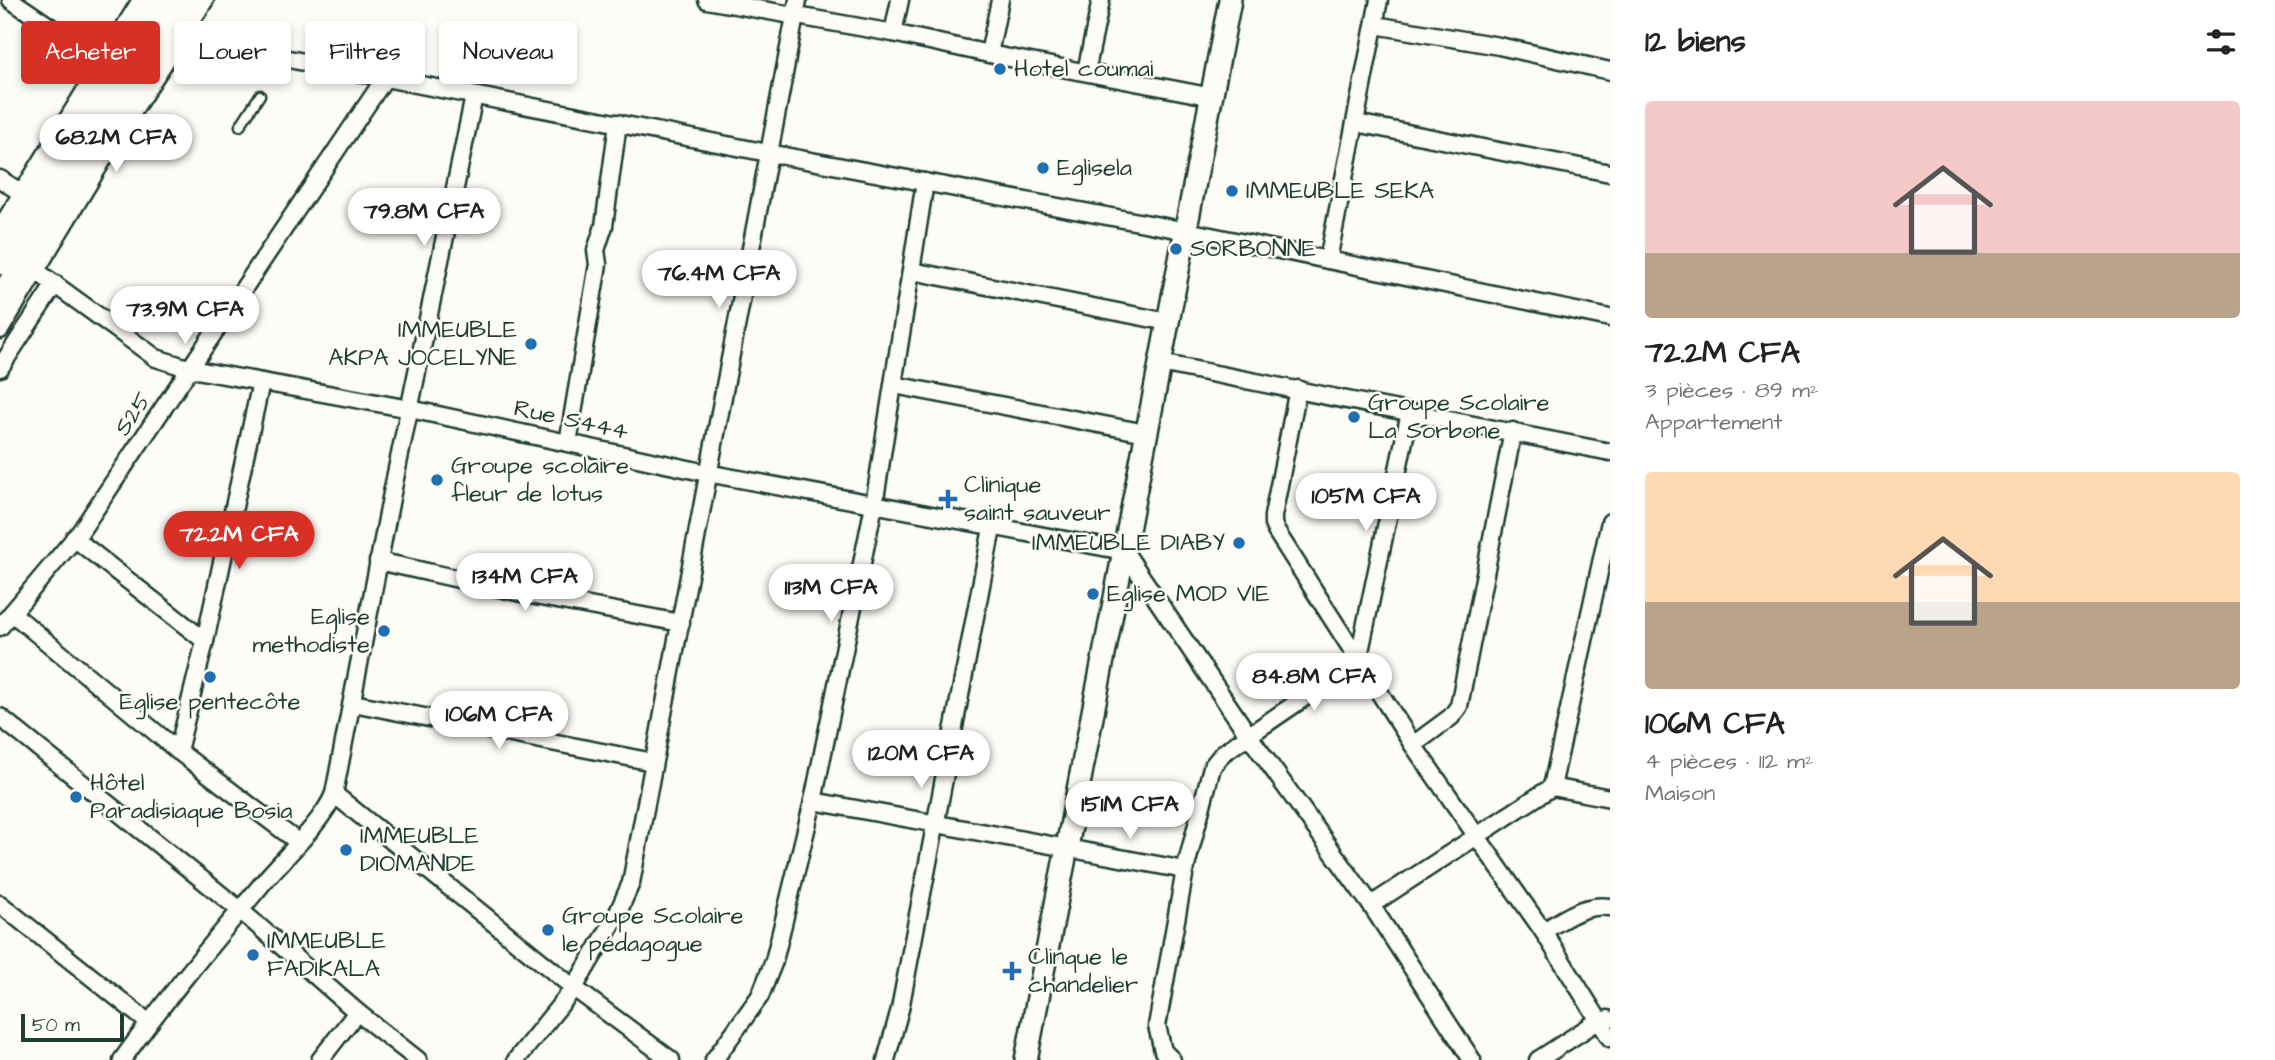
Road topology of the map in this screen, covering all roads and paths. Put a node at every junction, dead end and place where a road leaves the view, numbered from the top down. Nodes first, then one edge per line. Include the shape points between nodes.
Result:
1 (11, 0) edge
2 (141, 0) edge
3 (161, 0) edge
4 (183, 0) edge
5 (205, 0) edge
6 (707, 0) edge
7 (798, 0) edge
8 (900, 0) edge
9 (1000, 0) edge
10 (1101, 0) edge
11 (1230, 0) edge
12 (1379, 0) edge
13 (795, 17) junction
14 (42, 21) edge
15 (128, 21) edge
16 (192, 21) edge
17 (1375, 25) junction
18 (893, 33) junction
19 (174, 49) edge
20 (989, 54) junction
21 (1610, 71) edge
22 (1086, 72) junction
23 (89, 84) edge
24 (381, 84) edge
25 (415, 84) edge
26 (260, 95) dead end
27 (474, 96) junction
28 (1213, 97) junction
29 (1356, 122) junction
30 (618, 123) junction
31 (240, 125) dead end
32 (768, 153) junction
33 (1610, 173) edge
34 (0, 179) edge
35 (925, 182) junction
36 (23, 194) junction
37 (0, 229) edge
38 (1187, 232) junction
39 (1328, 260) junction
40 (0, 261) edge
41 (35, 270) junction
42 (912, 271) junction
43 (55, 284) junction
44 (0, 303) edge
45 (1610, 318) edge
46 (1168, 322) junction
47 (0, 330) edge
48 (1160, 363) junction
49 (0, 368) edge
50 (191, 369) junction
51 (261, 382) junction
52 (894, 385) junction
53 (1298, 389) junction
54 (410, 409) junction
55 (1410, 412) junction
56 (1513, 431) junction
57 (1146, 433) junction
58 (568, 443) junction
59 (1610, 452) edge
60 (707, 473) junction
61 (874, 505) junction
62 (1610, 522) edge
63 (992, 528) junction
64 (74, 538) junction
65 (1124, 551) junction
66 (378, 561) junction
67 (12, 612) junction
68 (681, 623) junction
69 (0, 626) edge
70 (205, 641) junction
71 (1358, 661) junction
72 (353, 703) junction
73 (0, 717) edge
74 (1250, 736) junction
75 (1413, 745) junction
76 (178, 751) junction
77 (653, 762) junction
78 (1552, 787) junction
79 (334, 794) junction
80 (1610, 798) edge
81 (813, 801) junction
82 (934, 823) junction
83 (1477, 837) junction
84 (298, 842) junction
85 (1068, 848) junction
86 (1185, 870) junction
87 (0, 904) edge
88 (1370, 905) junction
89 (1610, 908) edge
90 (240, 910) junction
91 (1543, 932) junction
92 (574, 988) junction
93 (357, 1012) junction
94 (1604, 1020) edge
95 (149, 1023) junction
96 (1610, 1038) edge
97 (122, 1060) edge
98 (320, 1060) edge
99 (418, 1060) edge
100 (516, 1060) edge
101 (671, 1060) edge
102 (714, 1060) edge
103 (886, 1060) edge
104 (1026, 1060) edge
105 (1172, 1060) edge
106 (1472, 1060) edge
107 (1538, 1060) edge

1 - 14 street
2 - 15 street
3 - 40 main road
4 - 44 main road
5 - 16 street
6 - 13 street
7 - 13 street
8 - 18 street
9 - 20 street
10 - 22 street
11 - 28 street
12 - 17 street
13 - 18 street
13 - 32 street
17 - 21 street
17 - 29 street
18 - 20 street
19 - 41 street
20 - 22 street
22 - 28 street
23 - 36 street
24 - 50 street, S25
25 - 27 street
26 - 31 lane
27 - 30 street
27 - 54 street
28 - 38 street
29 - 33 street
29 - 39 street
30 - 32 street
30 - 58 street
32 - 35 street
32 - 60 street
34 - 36 street
35 - 38 street
35 - 42 street
36 - 37 street
38 - 39 street
38 - 46 street
39 - 45 street
41 - 43 street, Rue S444
41 - 47 street
42 - 46 street
42 - 52 street
43 - 49 street
43 - 50 street, Rue S444 via 156,358
46 - 48 street
48 - 53 street
48 - 57 street
50 - 51 street, Rue S444
50 - 64 street, S25
51 - 54 street, Rue S444
51 - 70 street
52 - 57 street
52 - 61 street
53 - 55 street
53 - 71 street via 1273,523
54 - 58 street, Rue S444
54 - 66 street
55 - 56 street
55 - 71 street
56 - 59 street
56 - 75 street via 1459,706
57 - 65 street
58 - 60 street, Rue S444
60 - 61 street, Rue S444
60 - 68 street
61 - 63 street, Rue S444
61 - 81 street
62 - 78 street
63 - 65 street, Rue S444
63 - 82 street
64 - 67 street, S25
64 - 70 street
65 - 74 street
65 - 85 street
66 - 68 street
66 - 72 street
67 - 69 street, S25
67 - 76 street
68 - 77 street
70 - 76 street
71 - 74 street
71 - 75 street
72 - 77 street
72 - 79 street
73 - 90 street
74 - 86 street via 1223,753 1212,767
74 - 88 street
75 - 83 street
76 - 84 street
77 - 92 street via 631,883
78 - 80 street
78 - 83 street
79 - 84 street
79 - 92 street
81 - 82 street
81 - 102 street via 774,961 760,996
82 - 85 street
82 - 103 street via 900,1009
83 - 88 street
83 - 91 street
84 - 90 street
85 - 86 street
85 - 104 street
86 - 105 street via 1157,1026 1163,1051
87 - 95 street
88 - 106 street
89 - 91 street via 1583,908
90 - 93 street
90 - 95 street
91 - 94 street
92 - 100 street
92 - 101 street
93 - 98 street
93 - 99 street
94 - 96 street
94 - 107 street
95 - 97 street

